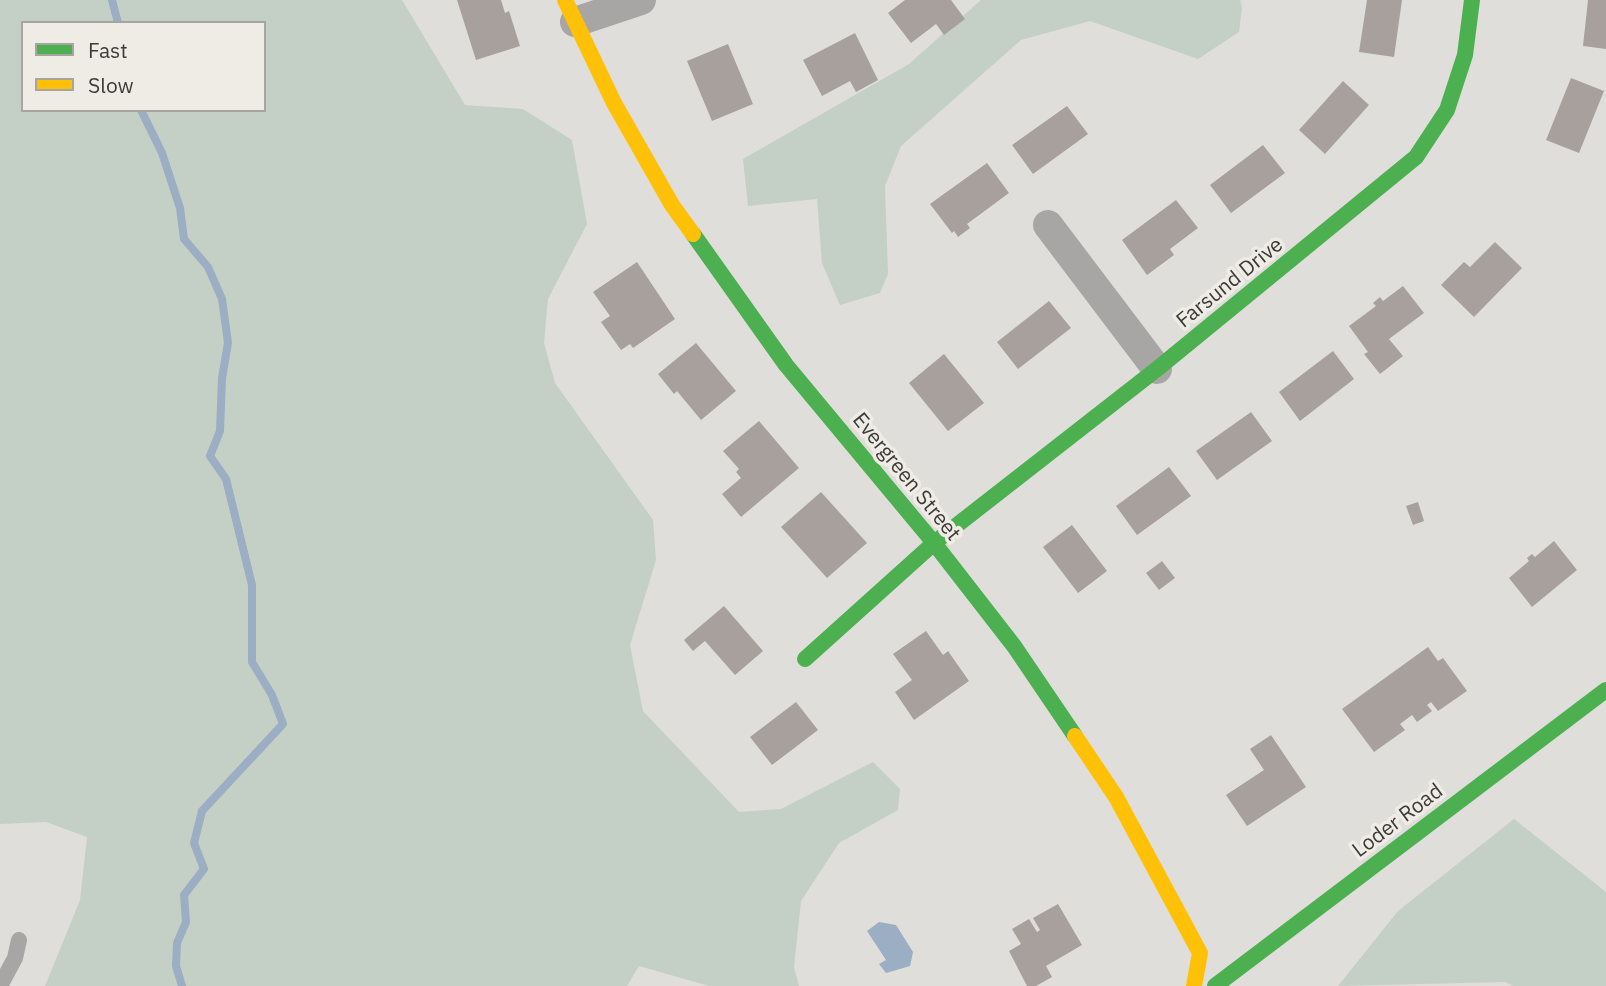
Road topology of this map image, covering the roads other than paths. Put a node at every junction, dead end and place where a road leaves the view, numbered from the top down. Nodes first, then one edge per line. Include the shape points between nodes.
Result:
1 (641, 0) edge
2 (1472, 0) edge
3 (570, 11) edge
4 (1048, 225) dead end
5 (1157, 369) junction
6 (934, 543) junction
7 (805, 659) dead end
8 (1606, 690) edge
9 (19, 940) dead end
10 (0, 986) edge
11 (1194, 986) edge
12 (1215, 986) edge

1 - 3 street
2 - 5 street, Farsund Drive via 1465,55 1447,110 1416,157
3 - 6 street, Evergreen Street via 614,103 672,205 786,365
4 - 5 street
5 - 6 street, Farsund Drive
6 - 7 street, Farsund Drive
6 - 11 street, Evergreen Street via 1014,646 1116,797 1200,953
8 - 12 street, Loder Road
9 - 10 lane

